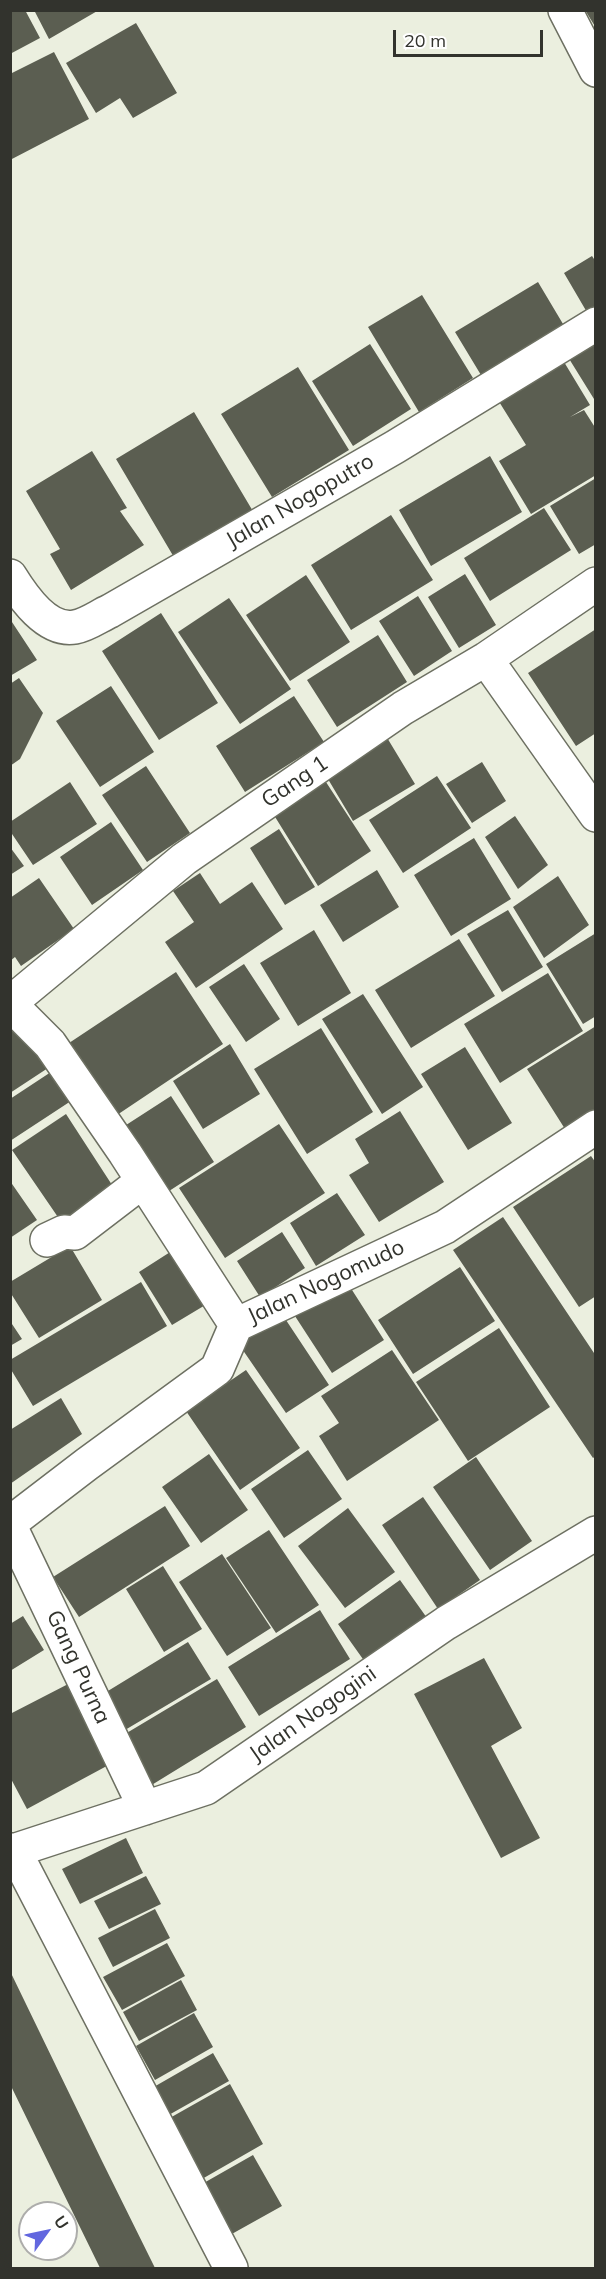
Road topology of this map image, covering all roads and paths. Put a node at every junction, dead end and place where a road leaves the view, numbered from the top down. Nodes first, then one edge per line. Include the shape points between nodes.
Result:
1 (565, 10) edge
2 (596, 70) edge
3 (596, 324) edge
4 (10, 576) edge
5 (596, 584) edge
6 (486, 659) junction
7 (596, 815) edge
8 (10, 1003) edge
9 (596, 1127) edge
10 (143, 1181) junction
11 (48, 1240) dead end
12 (236, 1324) junction
13 (10, 1525) edge
14 (596, 1533) edge
15 (145, 1808) junction
16 (12, 1851) edge
17 (231, 2268) edge

1 - 2 street
3 - 4 street, Jalan Nogoputro via 395,447 77,627 64,628 49,620 35,609
5 - 6 street, Gang 1
6 - 7 street
6 - 8 street, Gang 1 via 403,708 183,859
8 - 10 street, Jalan Nogomudo via 50,1044
9 - 12 street, Jalan Nogomudo via 445,1227
10 - 11 street via 75,1233 64,1232
10 - 12 street, Jalan Nogomudo
12 - 13 street via 217,1370
13 - 15 street, Gang Purna
14 - 15 street, Jalan Nogogini via 446,1623 207,1788
15 - 16 street, Jalan Nogogini
16 - 17 street

